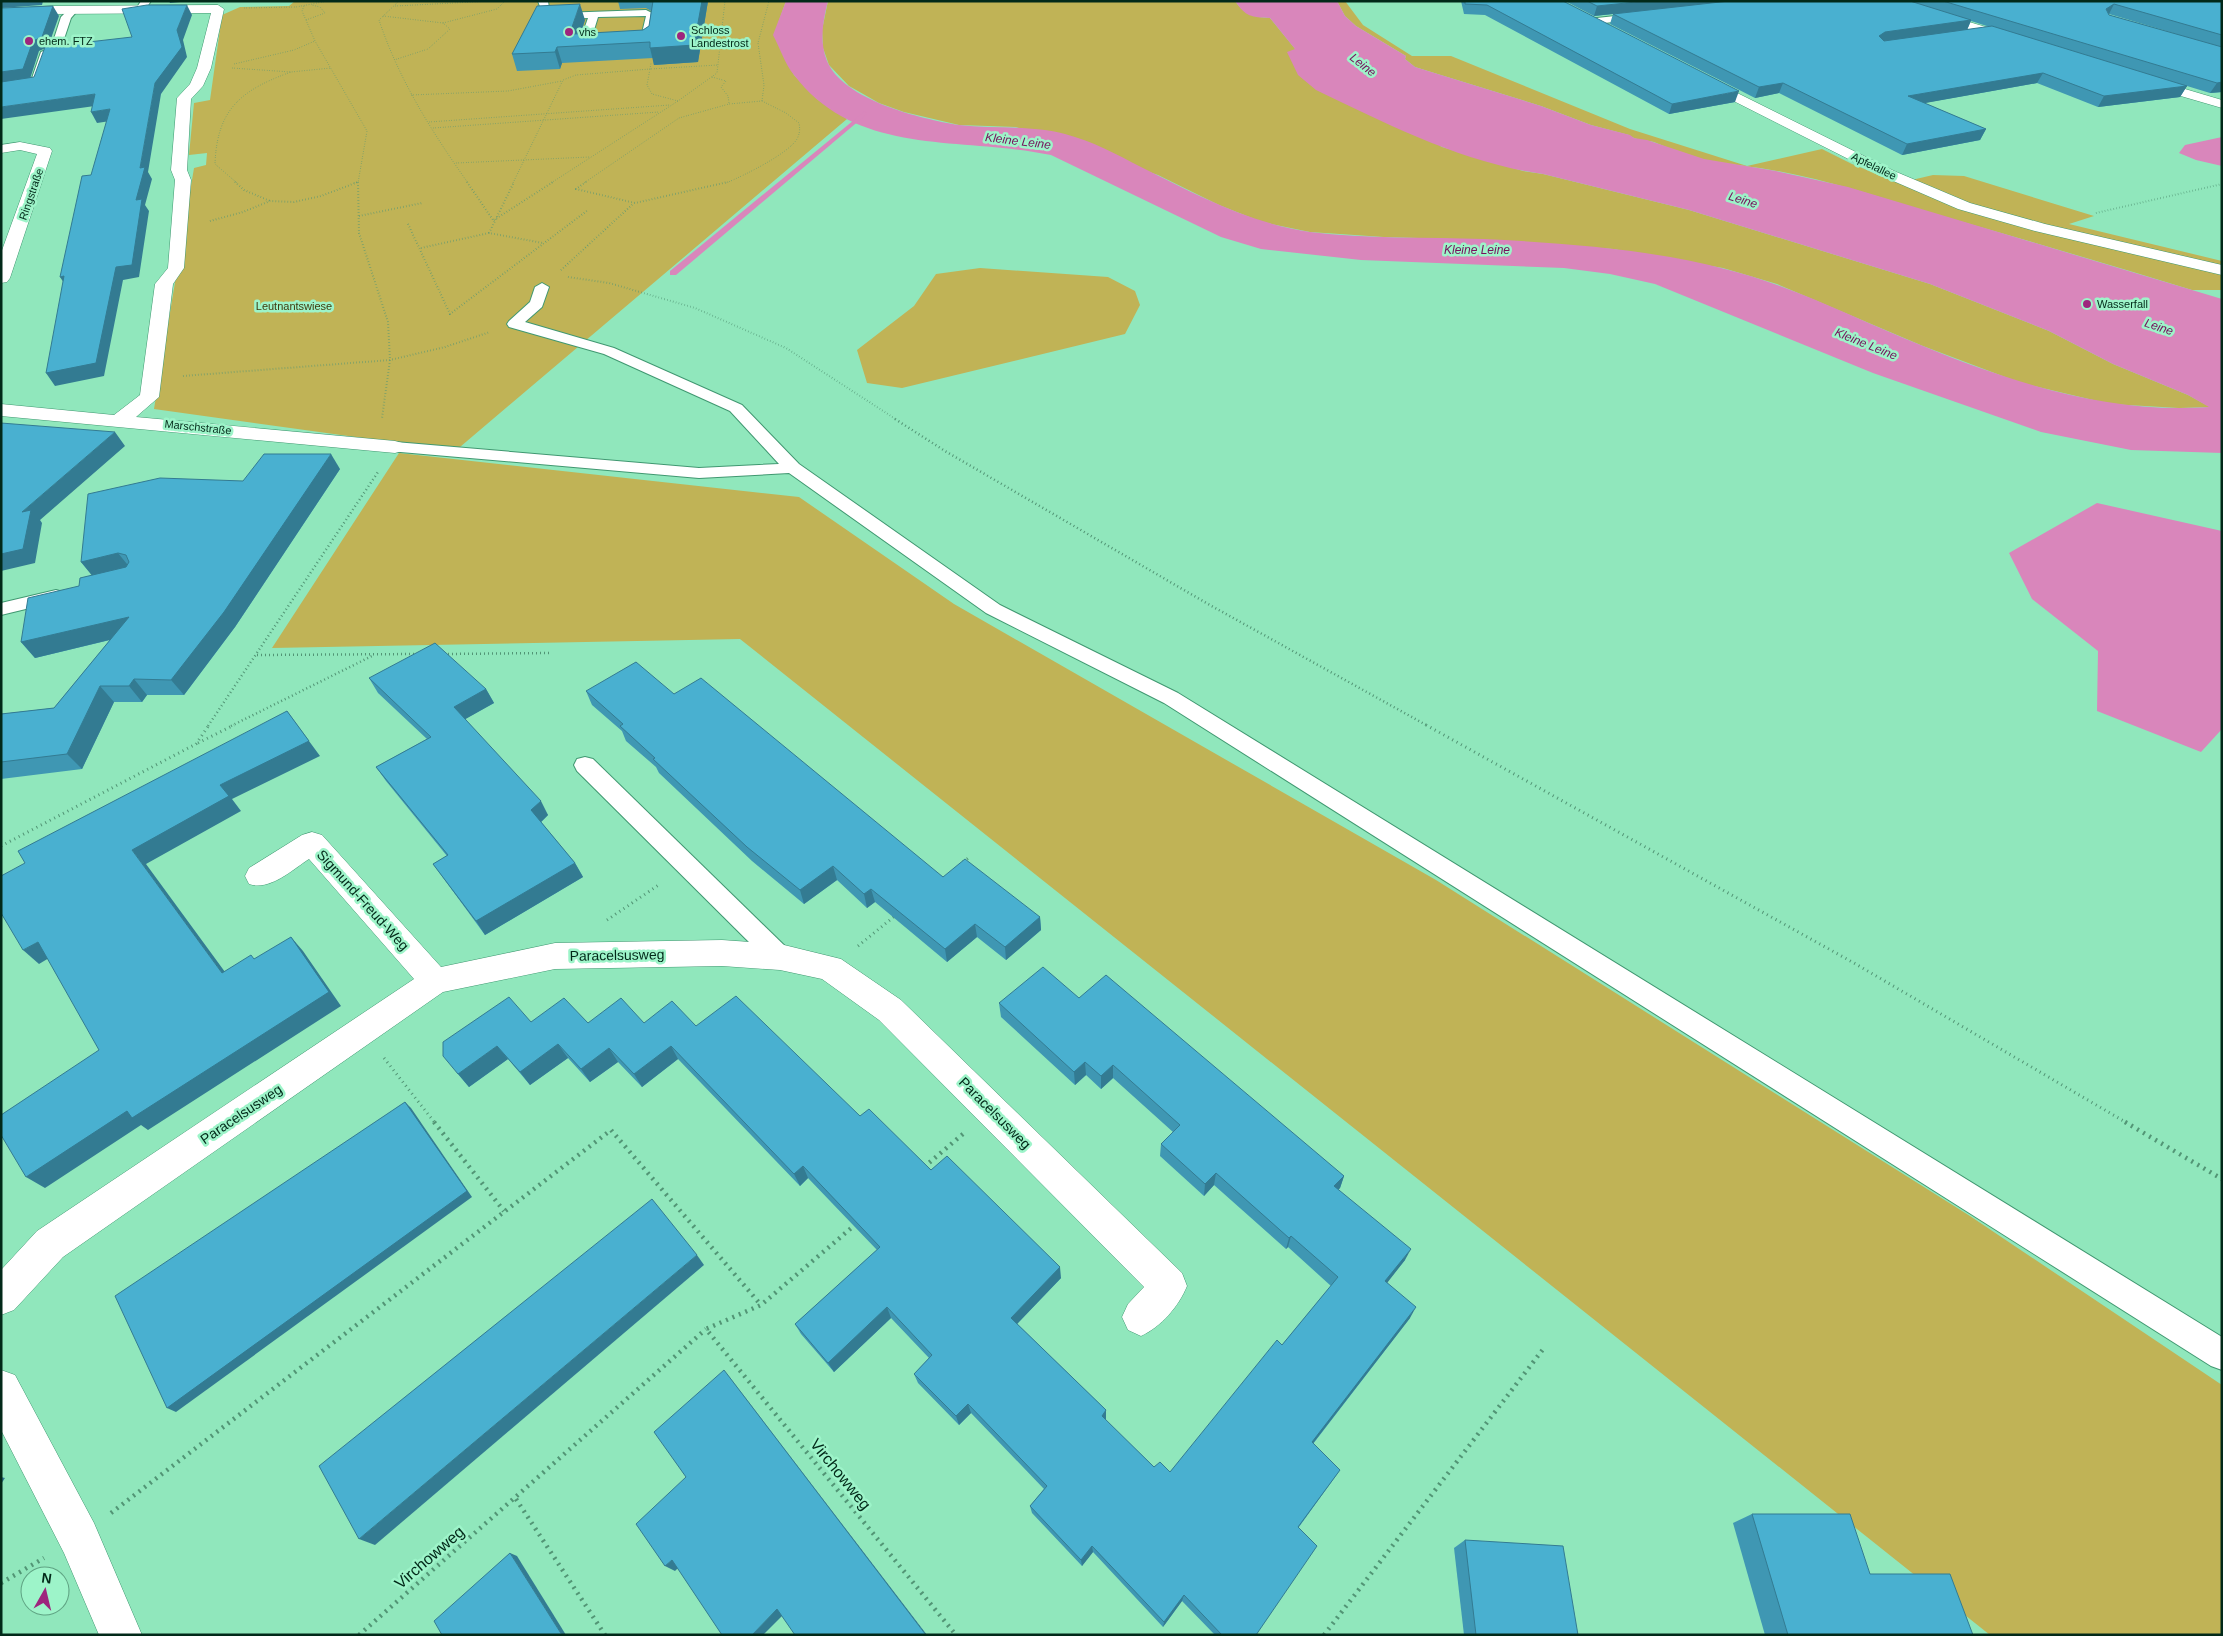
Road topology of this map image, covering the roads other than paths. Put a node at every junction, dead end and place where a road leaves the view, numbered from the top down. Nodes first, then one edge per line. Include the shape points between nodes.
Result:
1 (543, 1) edge
2 (1886, 1) edge
3 (144, 5) edge
4 (73, 10) junction
5 (1, 13) edge
6 (1573, 14) edge
7 (1656, 14) edge
8 (594, 15) junction
9 (1588, 22) junction
10 (1988, 32) junction
11 (1615, 35) edge
12 (1959, 36) edge
13 (637, 43) edge
14 (2026, 44) edge
15 (610, 45) edge
16 (1694, 75) edge
17 (2139, 79) edge
18 (1, 89) edge
19 (2219, 102) edge
20 (1, 149) edge
21 (2222, 270) edge
22 (1, 278) edge
23 (542, 287) road end
24 (1, 410) edge
25 (119, 420) junction
26 (396, 447) joint
27 (793, 468) junction
28 (75, 591) edge
29 (1, 609) edge
30 (585, 765) dead end
31 (259, 876) dead end
32 (780, 957) junction
33 (435, 981) junction
34 (1, 1297) edge
35 (1140, 1317) dead end
36 (2222, 1355) edge
37 (1, 1389) edge
38 (121, 1635) edge

1 - 8 lane via 545,10 559,16
2 - 10 street
3 - 4 street
3 - 25 street via 218,9 208,68 184,98 179,170 183,180 176,268 164,284 149,397
4 - 5 street
4 - 18 lane via 66,17 55,51 46,52 36,84
6 - 9 street
7 - 9 lane
8 - 13 lane via 643,12 651,15 646,42
8 - 15 lane via 583,46
9 - 11 street
10 - 12 lane
10 - 14 street
16 - 21 street, Apfelallee via 1889,174 1964,206 2040,228
17 - 19 street
20 - 22 street, Ringstraße via 20,146 45,151
23 - 27 lane via 537,304 514,324 610,351 736,408
24 - 25 street, Marschstraße
25 - 26 street, Marschstraße
26 - 27 lane via 699,473
27 - 36 lane via 993,609 1170,698
28 - 29 lane
30 - 32 lane
31 - 33 street, Sigmund-Freud-Weg via 312,844
32 - 33 street, Paracelsusweg via 722,953 555,956
32 - 35 street, Paracelsusweg via 830,968 890,1010 1170,1286
33 - 34 street, Paracelsusweg via 50,1244
37 - 38 street via 79,1538

